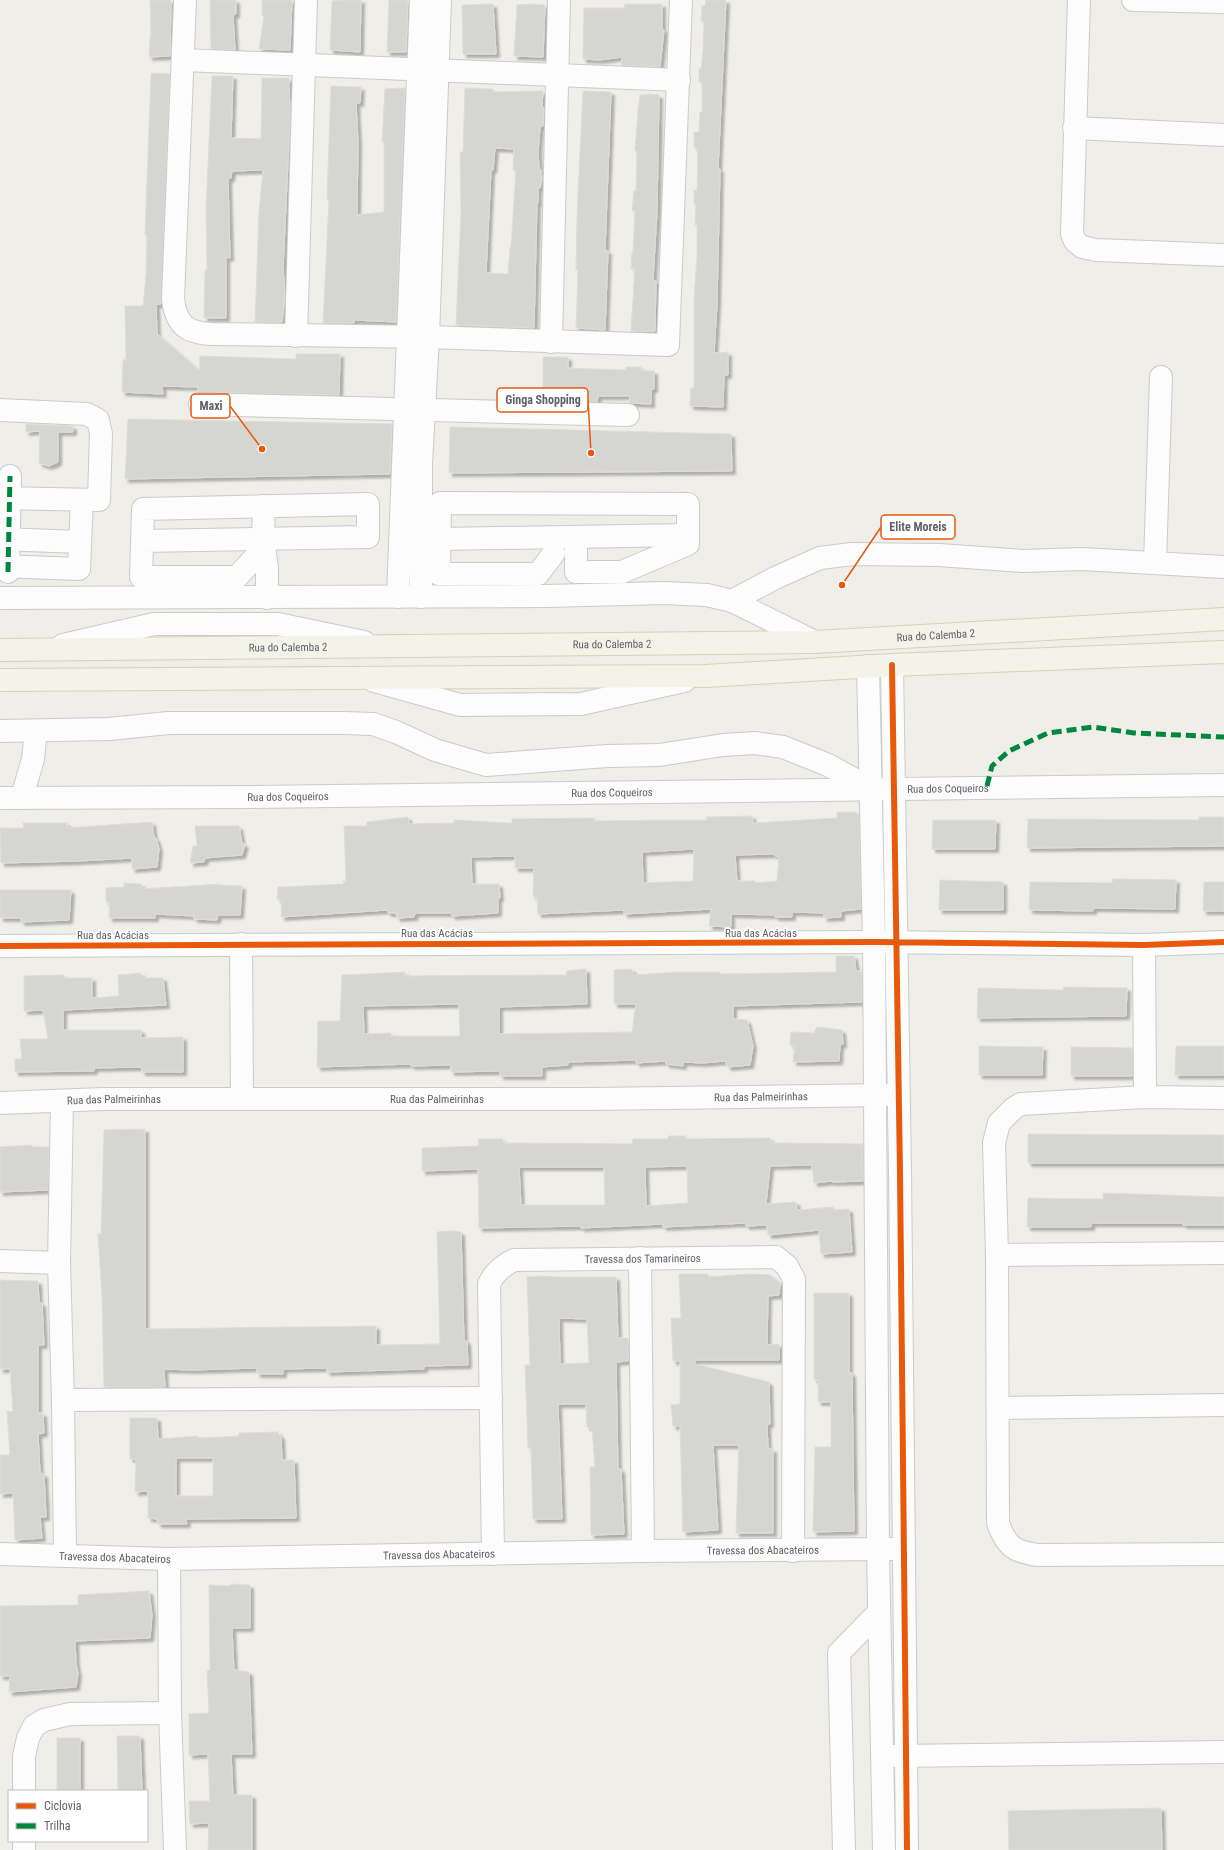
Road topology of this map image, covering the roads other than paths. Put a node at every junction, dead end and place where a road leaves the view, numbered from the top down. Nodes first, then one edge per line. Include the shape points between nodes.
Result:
1 (185, 0) edge
2 (306, 0) edge
3 (421, 0) edge
4 (440, 0) edge
5 (559, 0) edge
6 (681, 0) edge
7 (1079, 0) edge
8 (1133, 0) edge
9 (1224, 2) edge
10 (183, 60) junction
11 (303, 65) junction
12 (427, 69) junction
13 (556, 75) junction
14 (679, 80) junction
15 (1074, 128) junction
16 (1224, 135) edge
17 (1224, 255) edge
18 (296, 336) junction
19 (418, 337) junction
20 (551, 342) junction
21 (1160, 376) dead end
22 (200, 404) dead end
23 (0, 410) edge
24 (414, 410) junction
25 (628, 415) dead end
26 (10, 490) edge
27 (82, 500) junction
28 (559, 503) junction
29 (264, 506) junction
30 (688, 535) junction
31 (440, 539) junction
32 (4, 540) edge
33 (80, 542) junction
34 (142, 542) junction
35 (563, 543) junction
36 (261, 546) junction
37 (1155, 563) junction
38 (1224, 567) edge
39 (7, 568) edge
40 (545, 596) junction
41 (569, 596) junction
42 (398, 597) junction
43 (421, 597) junction
44 (6, 598) edge
45 (260, 598) junction
46 (732, 601) junction
47 (1224, 619) edge
48 (815, 642) junction
49 (0, 650) edge
50 (1224, 652) edge
51 (892, 665) junction
52 (868, 666) junction
53 (0, 680) edge
54 (0, 731) edge
55 (36, 731) junction
56 (1224, 785) edge
57 (870, 788) junction
58 (895, 788) junction
59 (22, 797) junction
60 (0, 798) edge
61 (874, 942) junction
62 (1224, 942) edge
63 (898, 943) junction
64 (242, 944) junction
65 (1144, 945) junction
66 (0, 946) edge
67 (898, 1094) junction
68 (875, 1096) junction
69 (1145, 1098) junction
70 (1224, 1098) edge
71 (242, 1099) junction
72 (62, 1101) junction
73 (0, 1103) edge
74 (1224, 1253) edge
75 (997, 1255) junction
76 (640, 1258) junction
77 (0, 1261) edge
78 (59, 1263) junction
79 (491, 1398) junction
80 (63, 1400) junction
81 (1224, 1405) edge
82 (998, 1408) junction
83 (904, 1549) junction
84 (878, 1550) junction
85 (643, 1551) junction
86 (793, 1551) junction
87 (0, 1554) edge
88 (493, 1554) junction
89 (1224, 1554) edge
90 (65, 1555) junction
91 (169, 1559) junction
92 (879, 1612) junction
93 (170, 1713) junction
94 (1224, 1752) edge
95 (882, 1756) junction
96 (905, 1756) junction
97 (24, 1790) edge
98 (175, 1850) edge
99 (844, 1850) edge
100 (884, 1850) edge
101 (907, 1850) edge

1 - 10 street
2 - 11 street
3 - 12 street
4 - 12 street
5 - 13 street
6 - 14 street
7 - 15 street
8 - 9 street
10 - 11 street
10 - 18 street via 173,299 176,315 186,328 197,333
11 - 12 street
11 - 18 street
12 - 13 street
12 - 19 street
13 - 14 street
13 - 20 street
14 - 20 street via 668,345
15 - 16 street
15 - 17 street via 1072,234 1079,244 1089,250
18 - 19 street
19 - 20 street
19 - 24 street
21 - 37 street
22 - 24 street
23 - 27 street via 87,414 95,417 100,425 101,434 99,500
24 - 25 street
24 - 42 street
24 - 43 street via 421,464
26 - 27 street
26 - 32 street
27 - 33 street
28 - 30 street via 688,504
28 - 31 street via 440,502
28 - 35 street
29 - 34 street via 143,509
29 - 36 street
29 - 36 street via 368,504 368,537
30 - 35 street
30 - 35 street via 688,544 622,572 576,572
31 - 35 street
31 - 35 street via 439,574 538,574
32 - 33 street
32 - 39 street
33 - 39 street via 79,568
34 - 36 street
34 - 36 street via 141,577 237,577
35 - 40 street
35 - 41 street
36 - 45 street via 268,568
37 - 38 street
37 - 46 street via 852,554 820,558
39 - 44 street
40 - 41 street
40 - 43 street
41 - 46 street via 665,592 707,595
42 - 43 street
42 - 45 street
44 - 45 street
46 - 48 street
47 - 48 main road, Rua do Calemba 2
48 - 49 main road, Rua do Calemba 2
50 - 51 main road
51 - 52 main road
51 - 58 street
52 - 53 main road via 705,676
52 - 57 street
54 - 55 street
55 - 57 street via 109,729 168,723 372,724 435,750 486,765 607,756 659,755 755,743 783,747 828,765
55 - 59 street via 33,760
56 - 58 street, Rua dos Coqueiros
57 - 58 street, Rua dos Coqueiros
57 - 59 street, Rua dos Coqueiros via 251,797
57 - 61 street
58 - 63 street
59 - 60 street, Rua dos Coqueiros
61 - 63 street, Rua das Acácias
61 - 64 street, Rua das Acácias
61 - 68 street
62 - 65 street, Rua das Acácias
63 - 65 street, Rua das Acácias
63 - 67 street
64 - 66 street, Rua das Acácias
64 - 71 street
65 - 69 street
67 - 68 street, Rua das Palmeirinhas
67 - 83 street
68 - 71 street, Rua das Palmeirinhas
68 - 84 street
69 - 70 street
69 - 75 street via 1021,1104 1005,1115 999,1123 994,1143
71 - 72 street, Rua das Palmeirinhas
72 - 73 street, Rua das Palmeirinhas
72 - 78 street
74 - 75 street
75 - 82 street
76 - 79 street, Travessa dos Tamarineiros via 514,1260 502,1266 489,1284
76 - 85 street
76 - 86 street, Travessa dos Tamarineiros via 776,1257 787,1266 794,1279
77 - 78 street
78 - 80 street
79 - 80 street
79 - 88 street, Travessa dos Tamarineiros
80 - 90 street
81 - 82 street
82 - 89 street via 998,1523 1011,1547 1026,1554 1038,1555
83 - 84 street, Travessa dos Abacateiros
83 - 96 street
84 - 86 street, Travessa dos Abacateiros
84 - 92 street
85 - 86 street, Travessa dos Abacateiros
85 - 88 street, Travessa dos Abacateiros
87 - 90 street, Travessa dos Abacateiros
88 - 91 street, Travessa dos Abacateiros
90 - 91 street, Travessa dos Abacateiros
91 - 93 street
92 - 95 street
92 - 99 street via 839,1652
93 - 97 street via 70,1714 44,1720 34,1726 28,1738 24,1756
93 - 98 street
94 - 96 street
95 - 96 street
95 - 100 street
96 - 101 street

